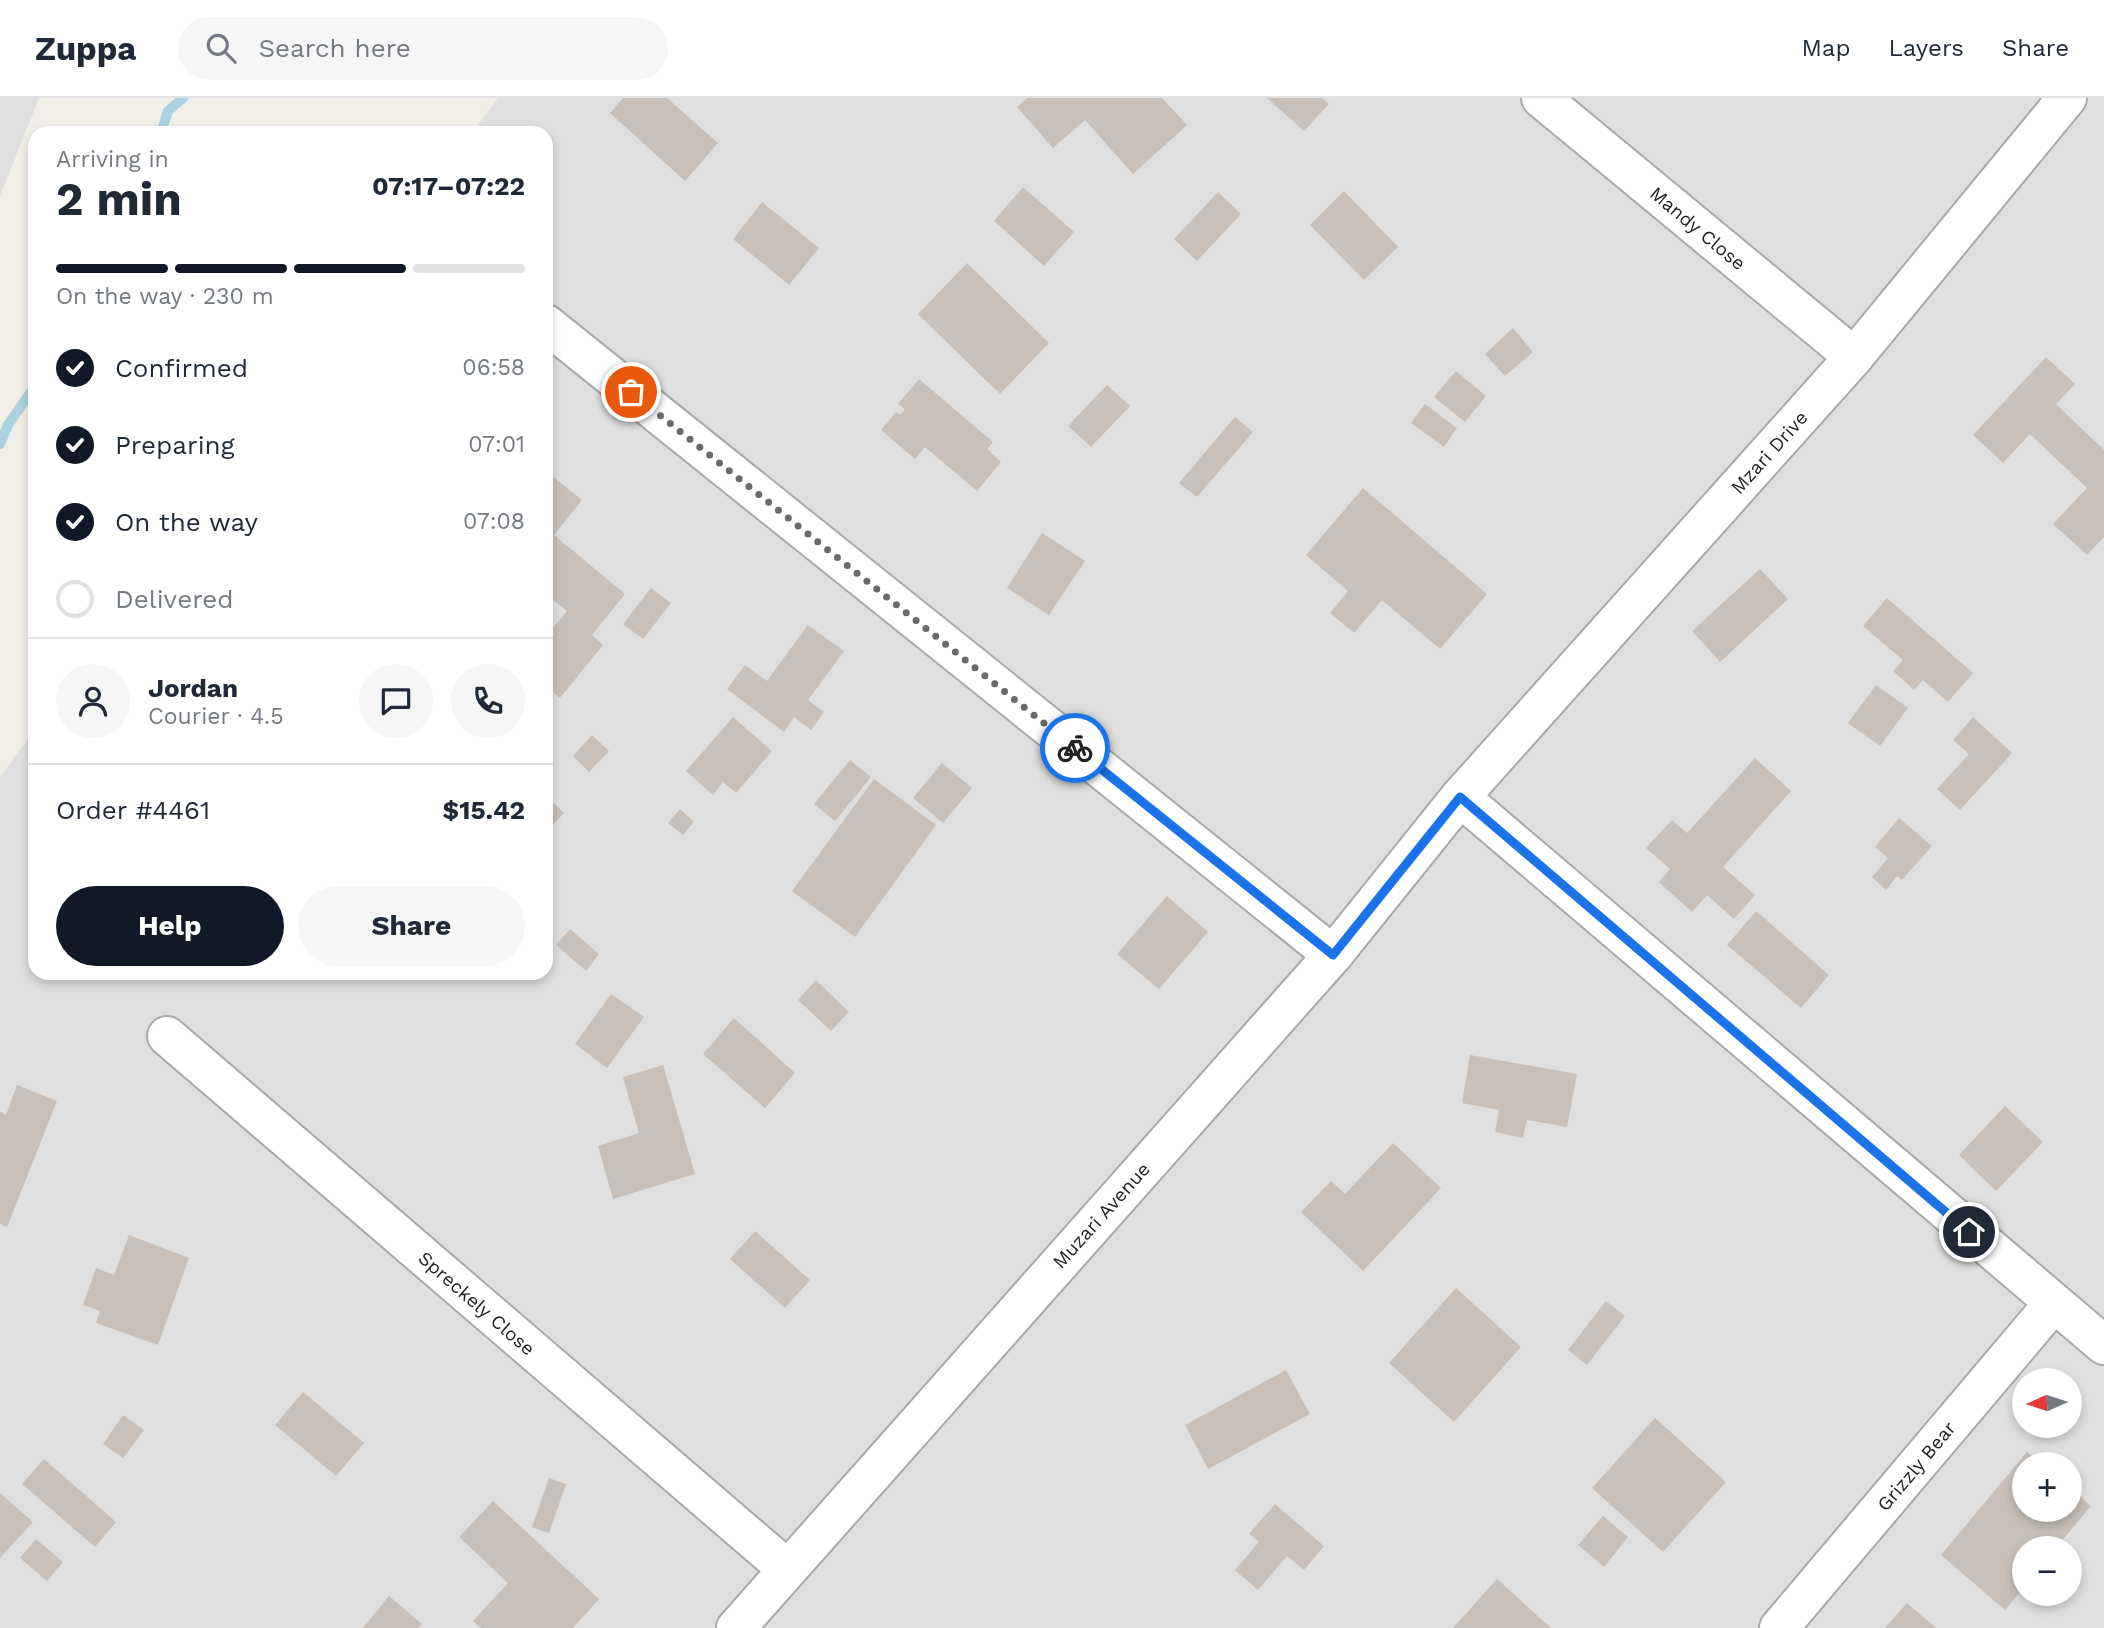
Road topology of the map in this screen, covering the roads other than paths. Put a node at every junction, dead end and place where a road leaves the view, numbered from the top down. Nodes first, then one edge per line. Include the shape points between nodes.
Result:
1 (1541, 98) edge
2 (2067, 98) edge
3 (553, 330) edge
4 (1854, 357) junction
5 (1460, 797) junction
6 (1333, 955) junction
7 (167, 1036) dead end
8 (2053, 1304) junction
9 (2104, 1345) edge
10 (787, 1569) junction
11 (736, 1628) edge
12 (1779, 1628) edge

1 - 4 street, Mandy Close
2 - 4 street, Mzari Drive
3 - 6 street
4 - 5 street, Mzari Drive
5 - 6 street, Muzari Avenue
5 - 8 street
6 - 10 street, Muzari Avenue
7 - 10 street, Spreckely Close
8 - 9 street
8 - 12 street, Grizzly Bear
10 - 11 street, Muzari Avenue

